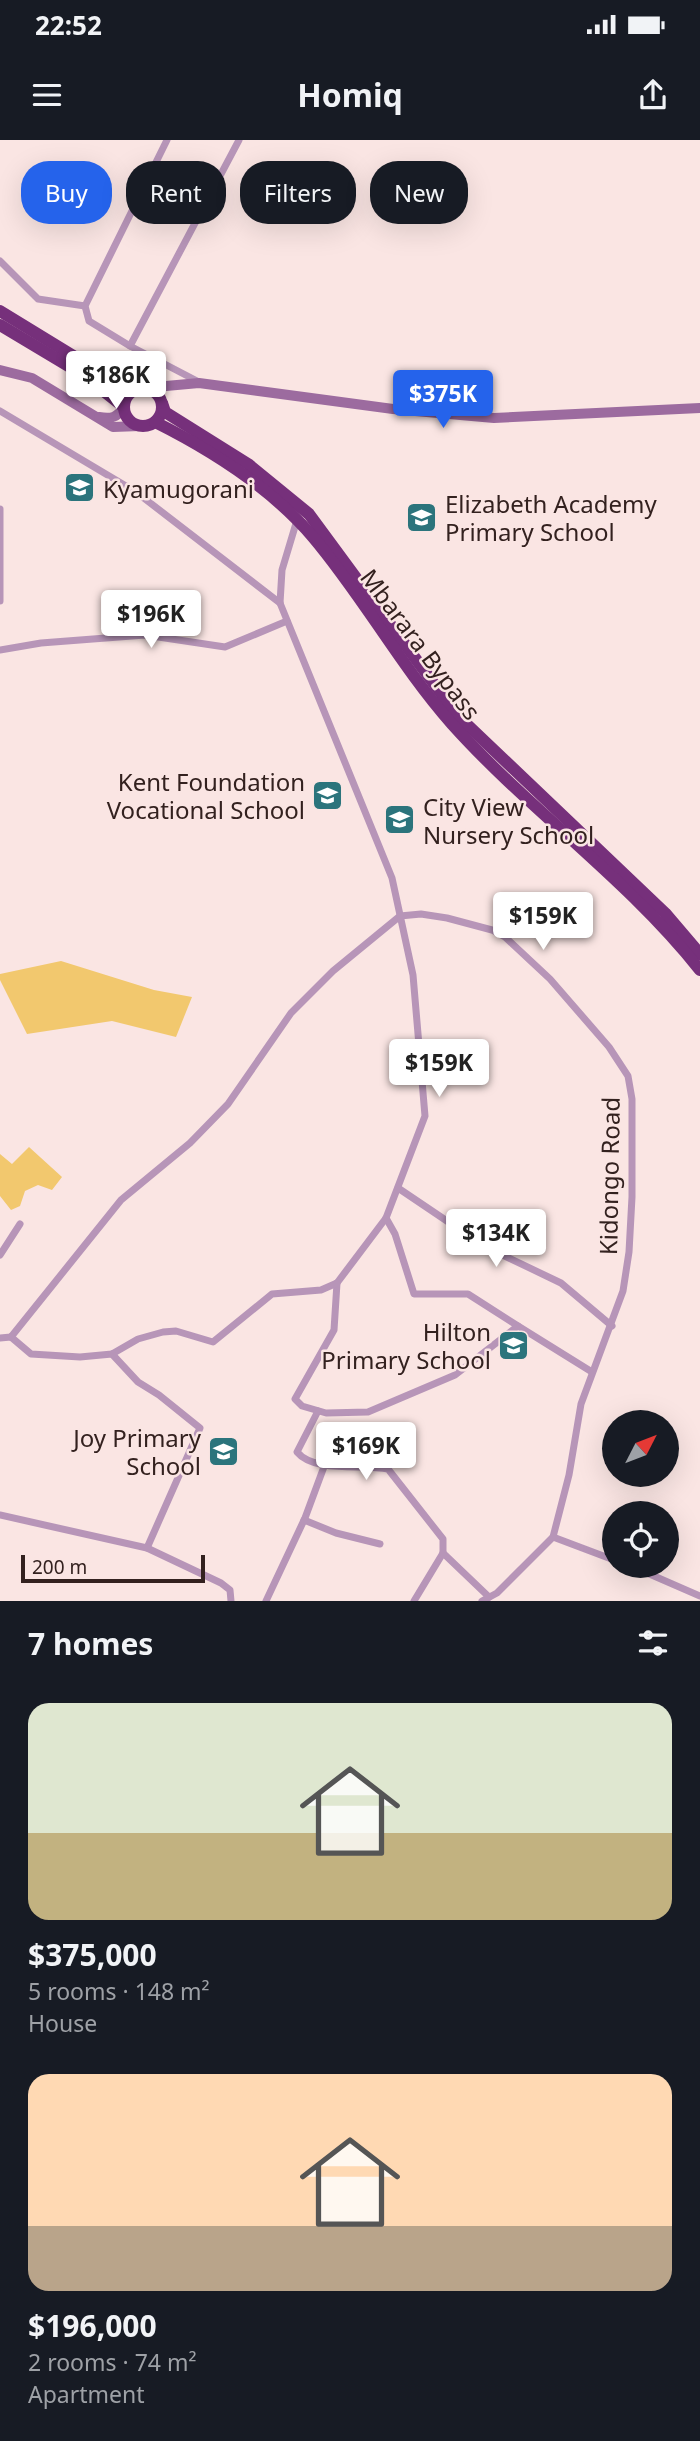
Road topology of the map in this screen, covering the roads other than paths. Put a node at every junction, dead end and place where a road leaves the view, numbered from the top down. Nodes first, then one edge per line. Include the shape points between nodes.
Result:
1 (167, 140) edge
2 (239, 140) edge
3 (0, 261) edge
4 (85, 306) junction
5 (0, 311) edge
6 (0, 325) edge
7 (130, 346) junction
8 (0, 370) edge
9 (200, 383) junction
10 (186, 384) junction
11 (140, 389) junction
12 (162, 403) junction
13 (124, 407) junction
14 (700, 408) edge
15 (0, 411) edge
16 (88, 414) junction
17 (155, 422) junction
18 (140, 426) junction
19 (0, 509) edge
20 (297, 520) junction
21 (0, 601) edge
22 (280, 603) junction
23 (287, 621) junction
24 (0, 650) edge
25 (400, 916) junction
26 (700, 954) edge
27 (700, 970) edge
28 (398, 1188) junction
29 (386, 1218) junction
30 (20, 1224) dead end
31 (0, 1255) edge
32 (337, 1283) junction
33 (518, 1326) junction
34 (612, 1326) junction
35 (11, 1337) junction
36 (0, 1338) edge
37 (112, 1354) junction
38 (593, 1371) junction
39 (318, 1411) junction
40 (325, 1464) junction
41 (0, 1515) edge
42 (304, 1520) junction
43 (553, 1537) junction
44 (380, 1544) dead end
45 (148, 1548) junction
46 (443, 1553) junction
47 (602, 1555) edge
48 (659, 1578) edge
49 (700, 1596) edge
50 (489, 1597) edge
51 (231, 1601) edge
52 (266, 1601) edge
53 (414, 1601) edge
54 (501, 1601) edge

1 - 4 street
2 - 7 street
3 - 4 street via 38,299
4 - 7 street via 89,321
5 - 11 highway via 85,363
6 - 13 highway via 82,374
7 - 9 street
8 - 16 main road via 32,378
9 - 10 main road
9 - 14 main road via 494,418
10 - 11 main road
10 - 12 main road via 170,390
11 - 12 highway via 157,394
11 - 13 highway via 129,394
12 - 17 highway
12 - 26 highway, Mbarara Bypass via 165,412 248,464 309,514 457,715 656,904
13 - 16 main road via 110,418
13 - 18 highway via 128,420
15 - 22 street via 136,492
16 - 18 main road via 113,427
17 - 18 highway
17 - 20 highway, Mbarara Bypass via 219,459
19 - 21 street
20 - 22 street via 282,570
20 - 27 highway, Mbarara Bypass via 453,725 612,875
22 - 23 street
23 - 24 street via 225,647 145,635
23 - 25 street via 392,878
25 - 28 street via 413,975 425,1116
25 - 34 street, Kidongo Road via 447,918 505,937 550,979 628,1076 632,1100 629,1252
25 - 35 street via 291,1013 228,1104 190,1143 121,1200
28 - 29 street
28 - 34 street via 484,1246 561,1283
29 - 32 street
29 - 33 street via 414,1294 468,1294
30 - 31 street
32 - 37 street via 327,1290 272,1294 213,1342 176,1331 163,1332
32 - 39 street via 334,1330 295,1399
33 - 38 street
33 - 39 street via 441,1382 358,1415
34 - 38 street, Kidongo Road
35 - 36 street
35 - 37 street via 25,1352 35,1355
37 - 45 street via 138,1382 200,1428
38 - 43 street, Kidongo Road via 581,1404
39 - 40 street via 297,1452 303,1459
40 - 42 street
40 - 46 street via 388,1469 443,1539
41 - 45 street
42 - 44 street
42 - 52 street
43 - 47 street
43 - 50 street
45 - 51 street via 221,1583 230,1590
46 - 50 street
46 - 53 street
48 - 49 street
50 - 54 street

